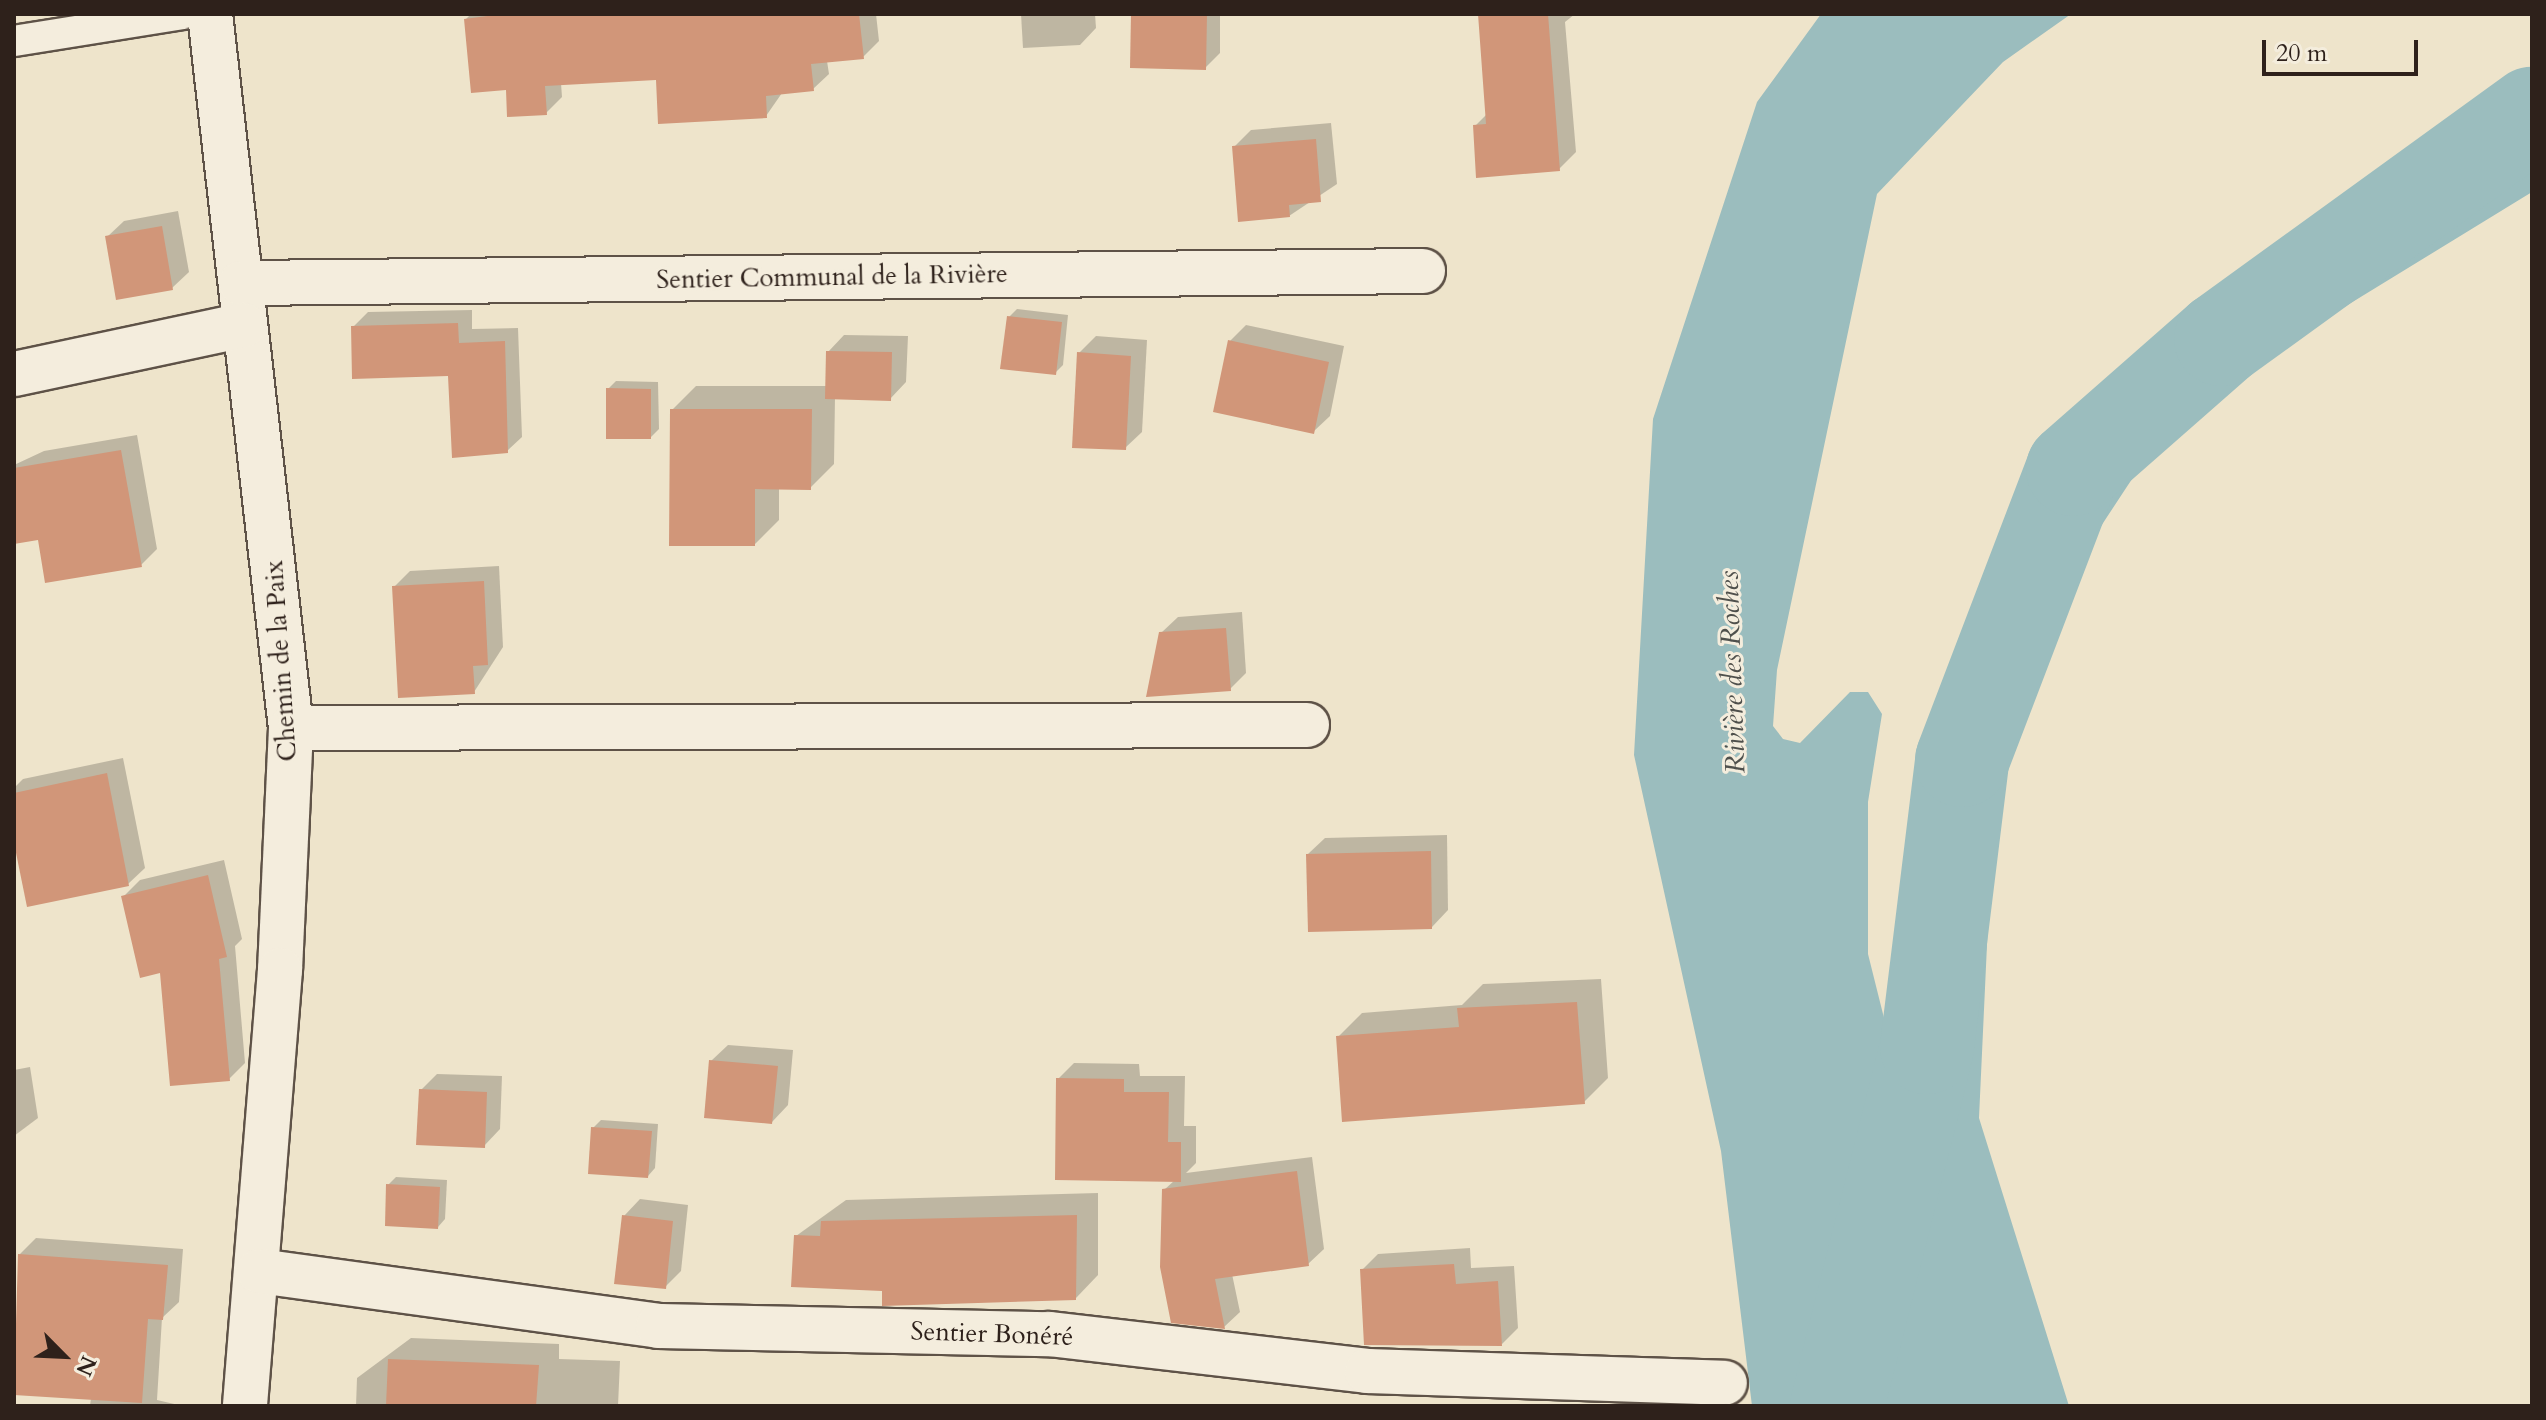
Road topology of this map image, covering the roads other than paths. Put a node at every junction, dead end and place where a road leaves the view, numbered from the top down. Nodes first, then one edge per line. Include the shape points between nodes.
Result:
1 (183, 14) edge
2 (210, 14) edge
3 (14, 41) edge
4 (1423, 271) dead end
5 (242, 304) junction
6 (14, 374) edge
7 (1307, 725) dead end
8 (291, 728) junction
9 (259, 1271) junction
10 (1725, 1383) dead end
11 (245, 1406) edge

1 - 3 lane
2 - 5 street, Chemin de la Paix
4 - 5 street, Sentier Communal de la Rivière
5 - 6 street, Sentier Communal de la Rivière
5 - 8 street, Chemin de la Paix
7 - 8 street
8 - 9 street, Chemin de la Paix
9 - 10 street, Sentier Bonéré via 658,1326 1049,1334 1367,1371
9 - 11 street, Chemin de la Paix

